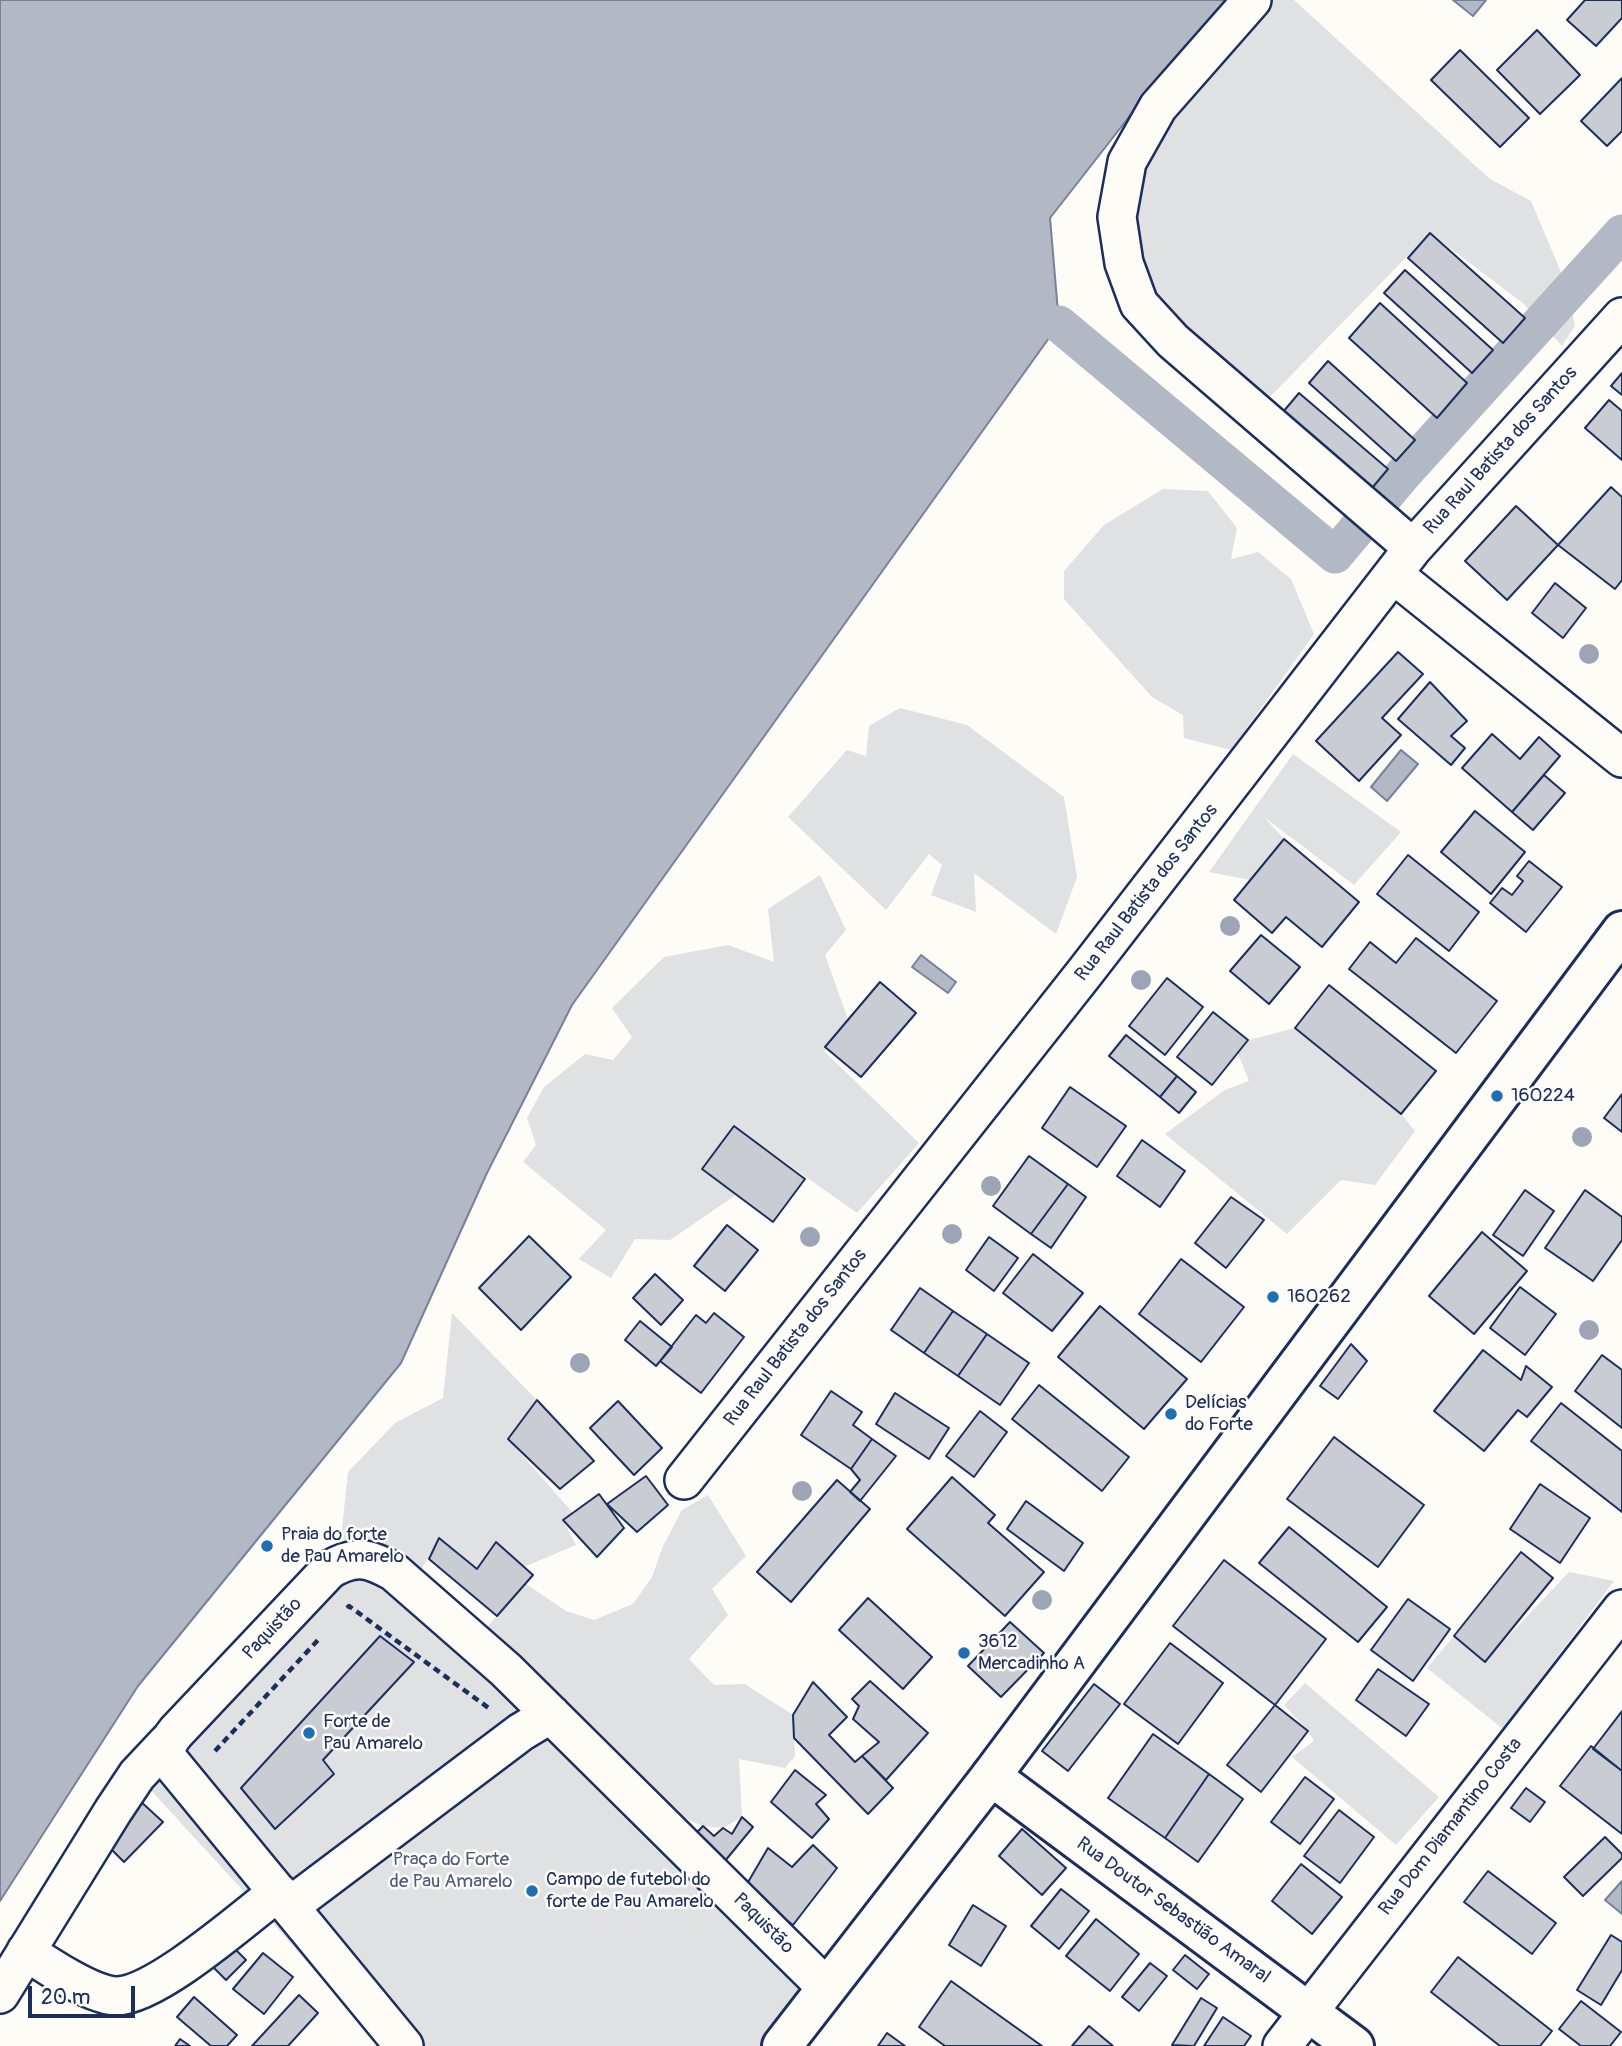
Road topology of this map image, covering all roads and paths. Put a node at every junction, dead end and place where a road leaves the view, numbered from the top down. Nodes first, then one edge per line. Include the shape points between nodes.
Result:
1 (1252, 0) edge
2 (1622, 317) edge
3 (1403, 561) junction
4 (1622, 758) edge
5 (1622, 931) edge
6 (684, 1480) dead end
7 (1622, 1609) edge
8 (340, 1616) dead end
9 (322, 1635) dead end
10 (536, 1723) junction
11 (168, 1742) junction
12 (215, 1751) dead end
13 (991, 1776) junction
14 (284, 1899) junction
15 (26, 1951) junction
16 (826, 1987) junction
17 (0, 1994) edge
18 (1308, 2010) junction
19 (404, 2046) edge
20 (782, 2046) edge
21 (1282, 2046) edge
22 (1354, 2046) edge

1 - 3 street via 1158,107 1127,162 1117,217 1124,263 1139,304 1173,341
2 - 3 street, Rua Raul Batista dos Santos
3 - 4 street
3 - 6 street, Rua Raul Batista dos Santos
5 - 13 main road
7 - 18 street, Rua Dom Diamantino Costa
8 - 10 path via 349,1606
9 - 12 path
10 - 11 street, Paquistão via 506,1670 394,1572 357,1559 329,1570
10 - 14 street
10 - 16 street, Paquistão
11 - 14 street via 168,1759
11 - 15 street, Paquistão via 113,1811
13 - 16 main road
13 - 18 main road, Rua Doutor Sebastião Amaral
14 - 15 street via 146,1988 116,1996 59,1973
14 - 19 street
15 - 17 street, Paquistão
16 - 20 main road
18 - 21 street, Rua Dom Diamantino Costa
18 - 22 main road, Rua Doutor Sebastião Amaral

